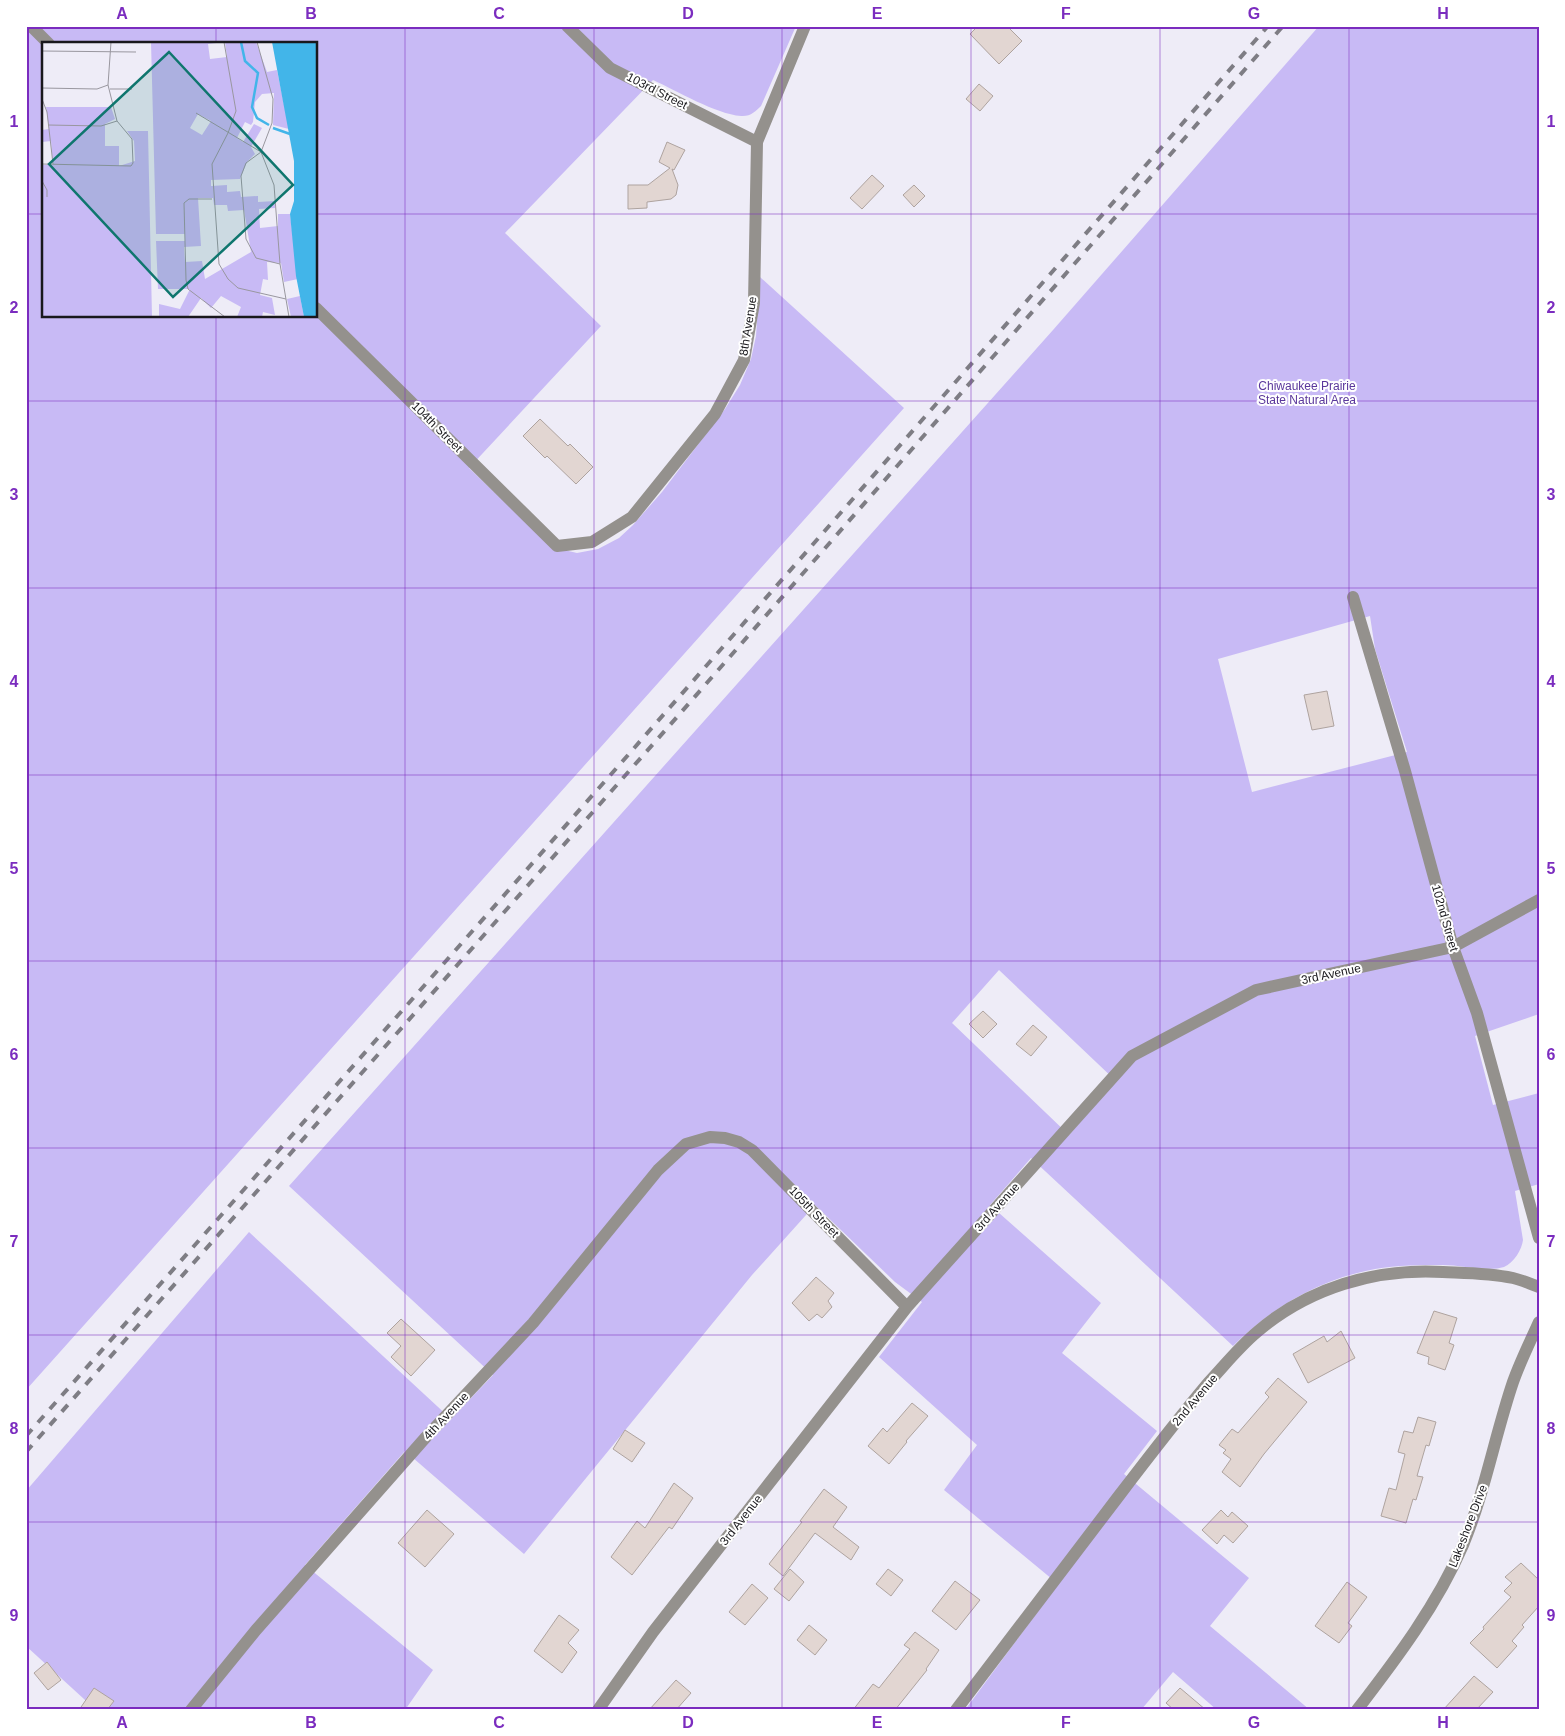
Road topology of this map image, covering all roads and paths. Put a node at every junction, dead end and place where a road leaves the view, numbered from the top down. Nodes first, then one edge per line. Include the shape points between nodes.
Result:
1 (31, 26) edge
2 (567, 26) edge
3 (806, 26) edge
4 (46, 42) edge
5 (757, 142) junction
6 (318, 310) edge
7 (557, 546) joint
8 (1352, 597) dead end
9 (1539, 900) edge
10 (1453, 947) junction
11 (710, 1137) joint
12 (1539, 1238) edge
13 (1539, 1287) edge
14 (907, 1307) junction
15 (1539, 1322) edge
16 (191, 1710) edge
17 (598, 1710) edge
18 (956, 1710) edge
19 (1356, 1710) edge

1 - 4 street
2 - 5 street, 103rd Street via 610,68
3 - 5 street, 8th Avenue
5 - 7 street, 8th Avenue via 754,303 744,360 716,414 632,517 592,542
6 - 7 street, 104th Street
8 - 10 street, 102nd Street via 1405,771
9 - 10 street, 3rd Avenue
10 - 12 street, 102nd Street via 1477,1013
10 - 14 street, 3rd Avenue via 1256,990 1132,1056
11 - 14 street, 105th Street via 739,1142 752,1150
11 - 16 street, 4th Avenue via 686,1144 658,1170 533,1322 256,1630
13 - 18 street, 2nd Avenue via 1513,1278 1481,1274 1425,1271 1384,1274 1323,1291 1282,1313 1256,1332 1229,1359 1179,1418
14 - 17 street, 3rd Avenue via 653,1632
15 - 19 street, Lakeshore Drive via 1514,1381 1464,1543 1451,1571 1430,1609

